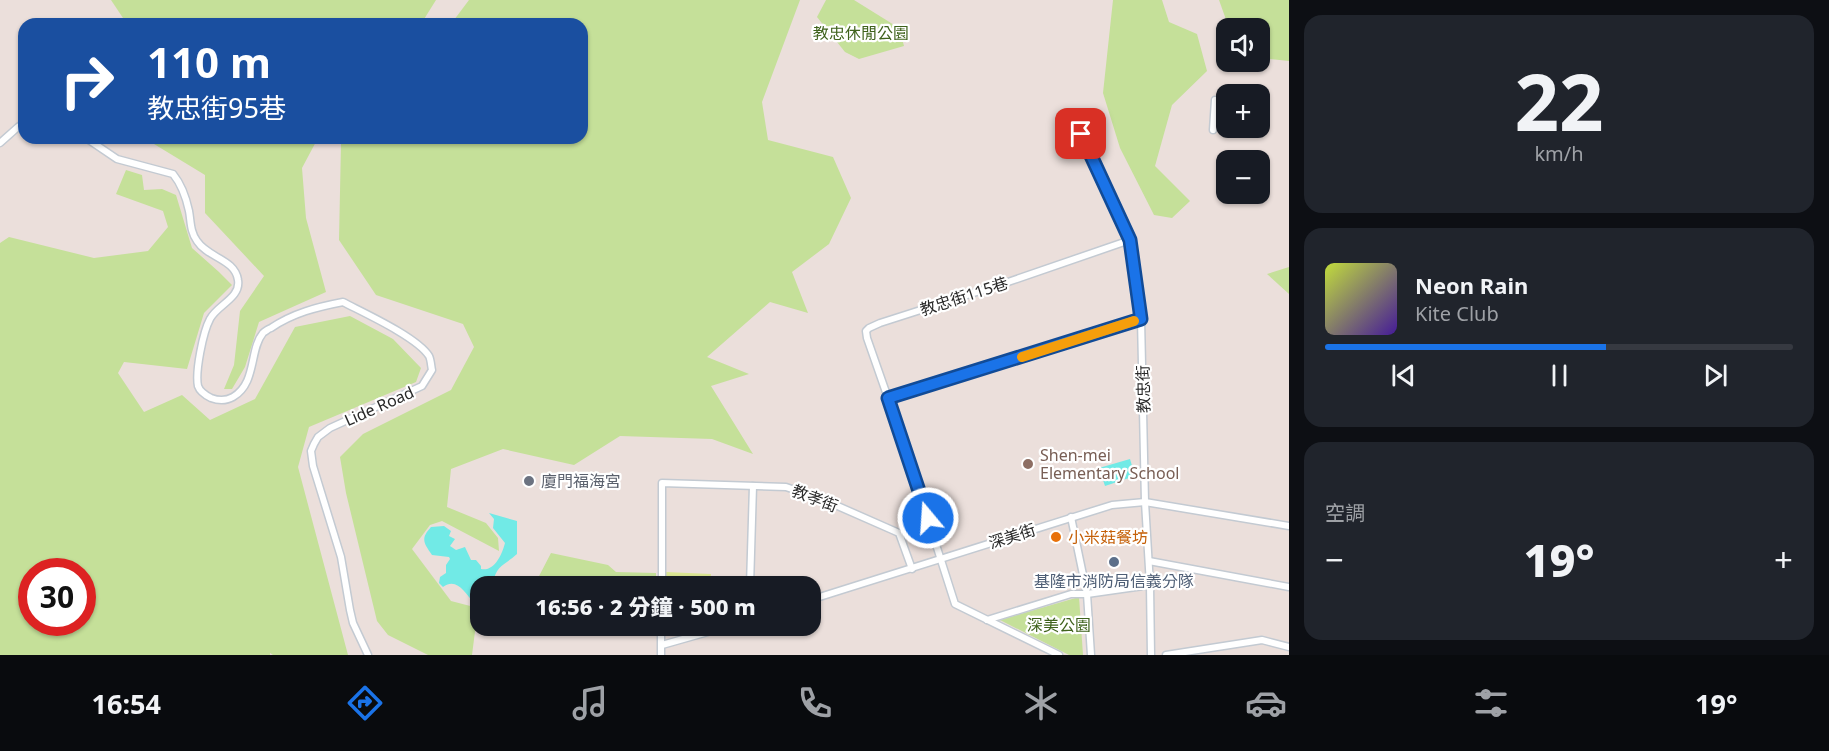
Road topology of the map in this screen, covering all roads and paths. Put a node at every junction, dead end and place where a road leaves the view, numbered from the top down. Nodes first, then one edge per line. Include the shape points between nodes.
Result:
1 (1215, 100) dead end
2 (18, 128) edge
3 (1213, 130) dead end
4 (1081, 134) dead end
5 (0, 143) edge
6 (95, 144) edge
7 (1130, 240) junction
8 (1141, 319) junction
9 (888, 398) junction
10 (753, 486) junction
11 (1145, 502) junction
12 (1071, 517) junction
13 (1289, 526) edge
14 (942, 558) junction
15 (1149, 561) junction
16 (912, 569) junction
17 (662, 576) edge
18 (750, 576) edge
19 (1150, 585) junction
20 (1289, 587) edge
21 (1087, 594) junction
22 (821, 597) edge
23 (987, 621) junction
24 (662, 636) edge
25 (694, 636) edge
26 (662, 645) junction
27 (1289, 647) edge
28 (368, 655) edge
29 (661, 655) edge
30 (1059, 655) edge
31 (1091, 655) edge
32 (1151, 655) edge
33 (1166, 655) edge

1 - 3 street
2 - 5 street
4 - 7 street, 教忠街
6 - 28 street, Lide Road via 117,159 172,174 186,198 196,239 204,250 230,264 238,278 234,296 215,310 203,335 198,378 202,393 227,400 240,393 263,332 304,311 343,302 386,324 429,356 432,370 422,386 330,428 318,437 311,451 315,479 341,557 353,623
7 - 8 street, 教忠街
7 - 9 street, 教忠街115巷 via 869,328 867,338
8 - 9 street
8 - 11 street, 教忠街
9 - 14 street
10 - 16 street, 教孝街 via 800,491 898,533
10 - 17 street, 教孝街 via 662,483
10 - 18 street
11 - 12 street, 深美街 via 1112,505
11 - 13 street, 深美街
11 - 15 street, 教忠街
12 - 14 street, 深美街
12 - 21 street
14 - 16 street, 深美街
14 - 23 street via 955,604
15 - 19 street, 教忠街
15 - 20 street
16 - 22 street, 深美街
19 - 21 street
19 - 32 street, 教忠街
21 - 23 street via 1071,594
21 - 31 street
23 - 30 street
24 - 26 street
25 - 26 street
26 - 29 street
27 - 33 street via 1262,640

